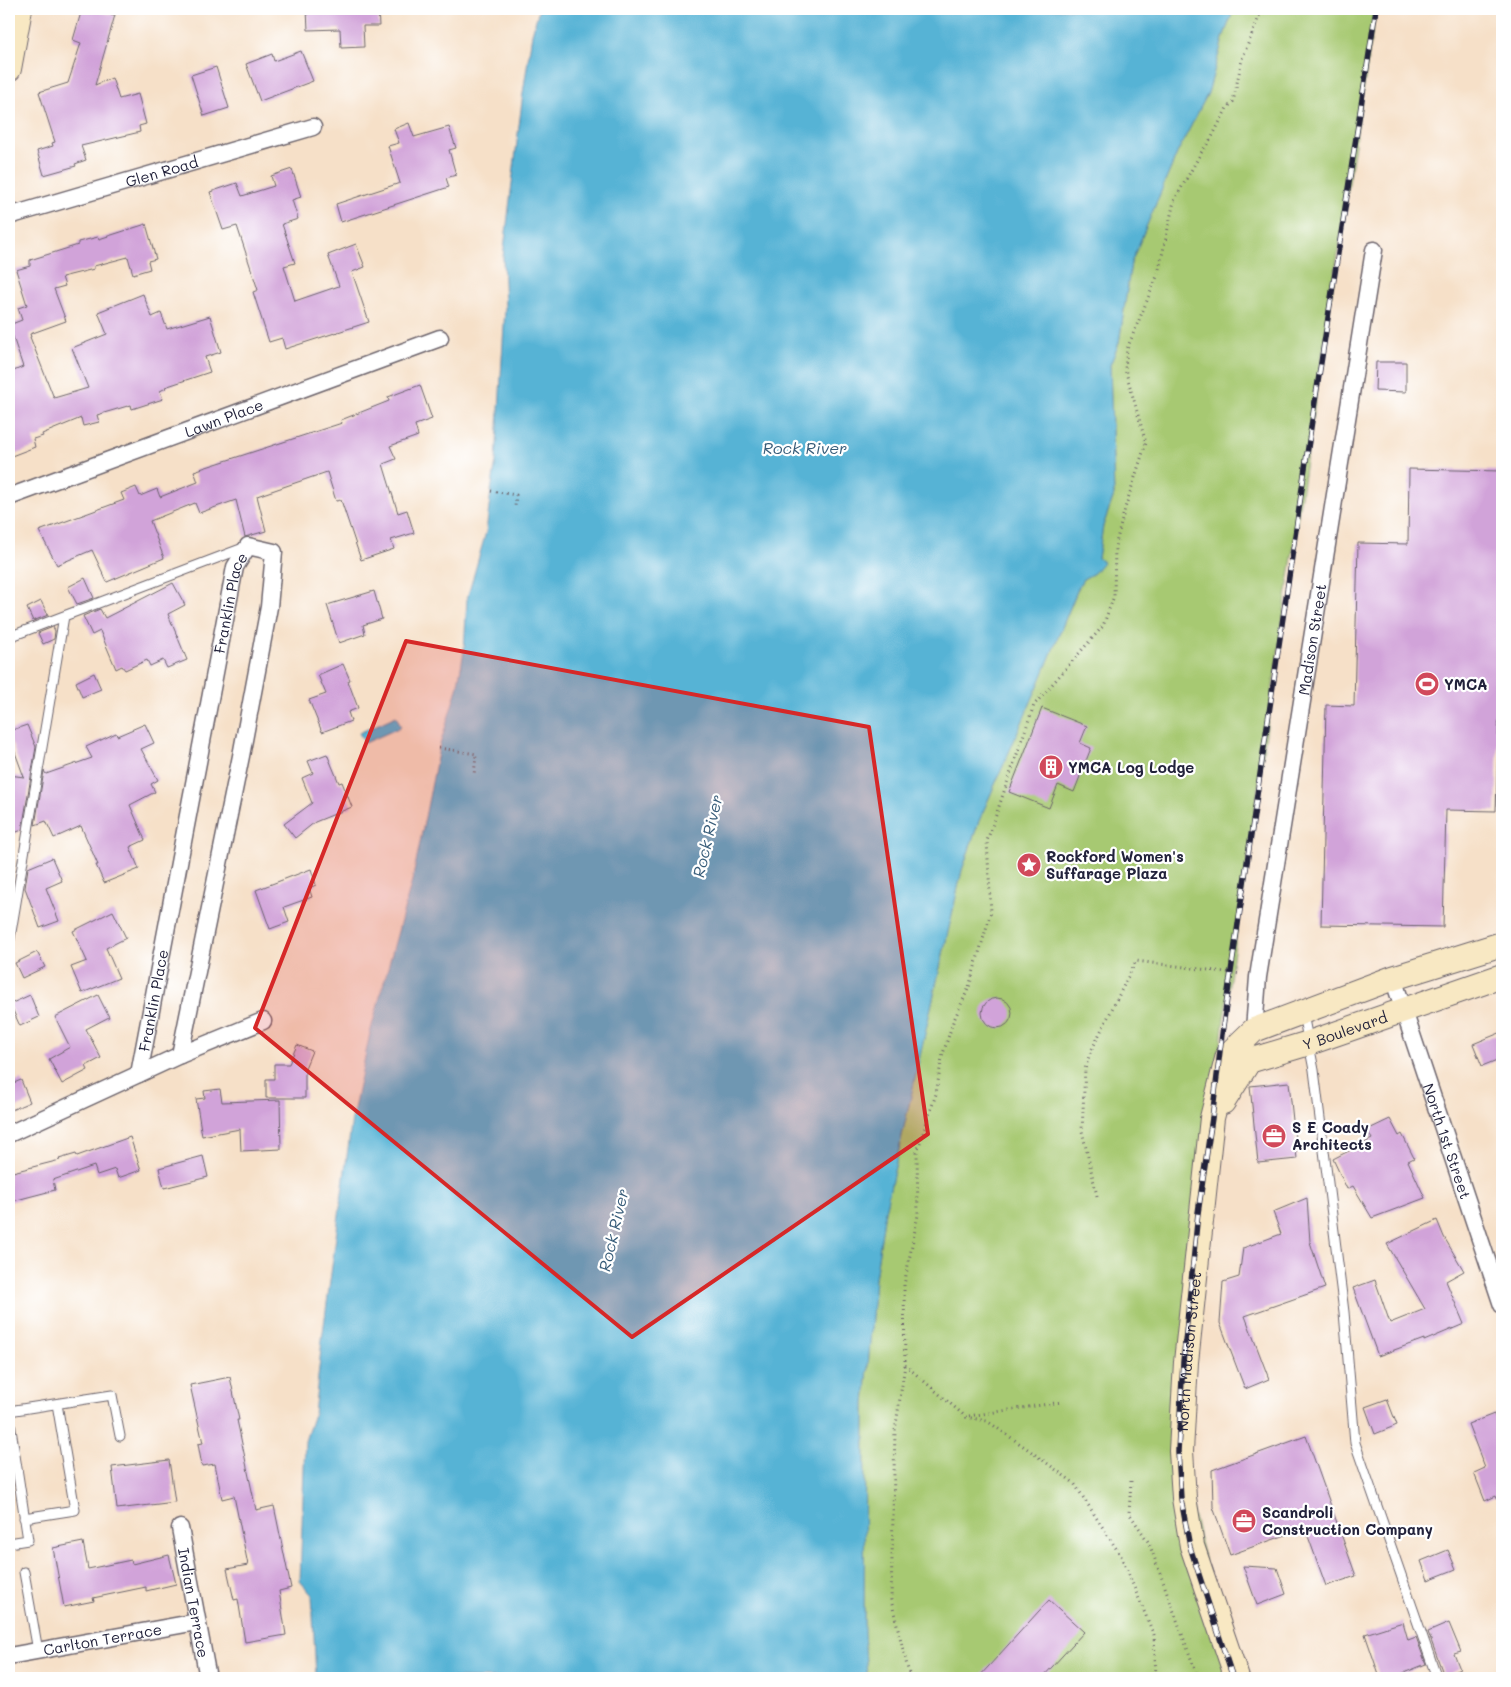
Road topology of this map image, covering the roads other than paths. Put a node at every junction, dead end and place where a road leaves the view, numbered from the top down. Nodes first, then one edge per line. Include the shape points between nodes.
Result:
1 (20, 9) edge
2 (9, 69) edge
3 (313, 127) dead end
4 (9, 216) edge
5 (1374, 250) dead end
6 (440, 338) dead end
7 (9, 497) edge
8 (248, 546) junction
9 (64, 616) junction
10 (9, 637) edge
11 (9, 944) edge
12 (1502, 944) edge
13 (1502, 976) edge
14 (1393, 978) junction
15 (1303, 1011) junction
16 (1404, 1011) junction
17 (263, 1022) dead end
18 (1254, 1030) junction
19 (1308, 1043) junction
20 (180, 1055) junction
21 (139, 1074) junction
22 (1212, 1118) junction
23 (9, 1134) edge
24 (1502, 1305) edge
25 (57, 1404) junction
26 (9, 1411) edge
27 (9, 1416) edge
28 (120, 1436) dead end
29 (24, 1518) junction
30 (180, 1528) dead end
31 (9, 1543) edge
32 (24, 1572) dead end
33 (196, 1622) junction
34 (38, 1651) junction
35 (9, 1656) edge
36 (208, 1678) edge
37 (1237, 1678) edge
38 (1436, 1678) edge

1 - 2 street
3 - 4 street, Glen Road
5 - 18 street, Madison Street via 1258,977
6 - 7 street, Lawn Place
8 - 9 lane
8 - 20 street, Franklin Place via 274,552 269,607
8 - 21 street, Franklin Place via 235,567
9 - 10 lane
9 - 11 lane
12 - 14 street, Y Boulevard
13 - 16 street, Y Boulevard
14 - 15 street, Y Boulevard
14 - 16 street, North 1st Street
15 - 18 street, Y Boulevard
15 - 19 lane
16 - 19 street, Y Boulevard
16 - 24 street, North 1st Street
17 - 20 street, Franklin Place
18 - 22 street, North Madison Street via 1228,1055
19 - 22 street, Y Boulevard via 1249,1061
19 - 38 lane via 1344,1312 1355,1443
20 - 21 street, Franklin Place
21 - 23 street, Franklin Place
22 - 37 street, North Madison Street via 1186,1362 1181,1451 1192,1546
25 - 26 lane
25 - 28 lane via 112,1395
25 - 29 lane via 76,1510
27 - 29 lane
29 - 31 lane via 28,1540
30 - 33 street, Indian Terrace
32 - 34 lane
33 - 34 street, Carlton Terrace
33 - 36 street, Indian Terrace
34 - 35 street, Carlton Terrace

